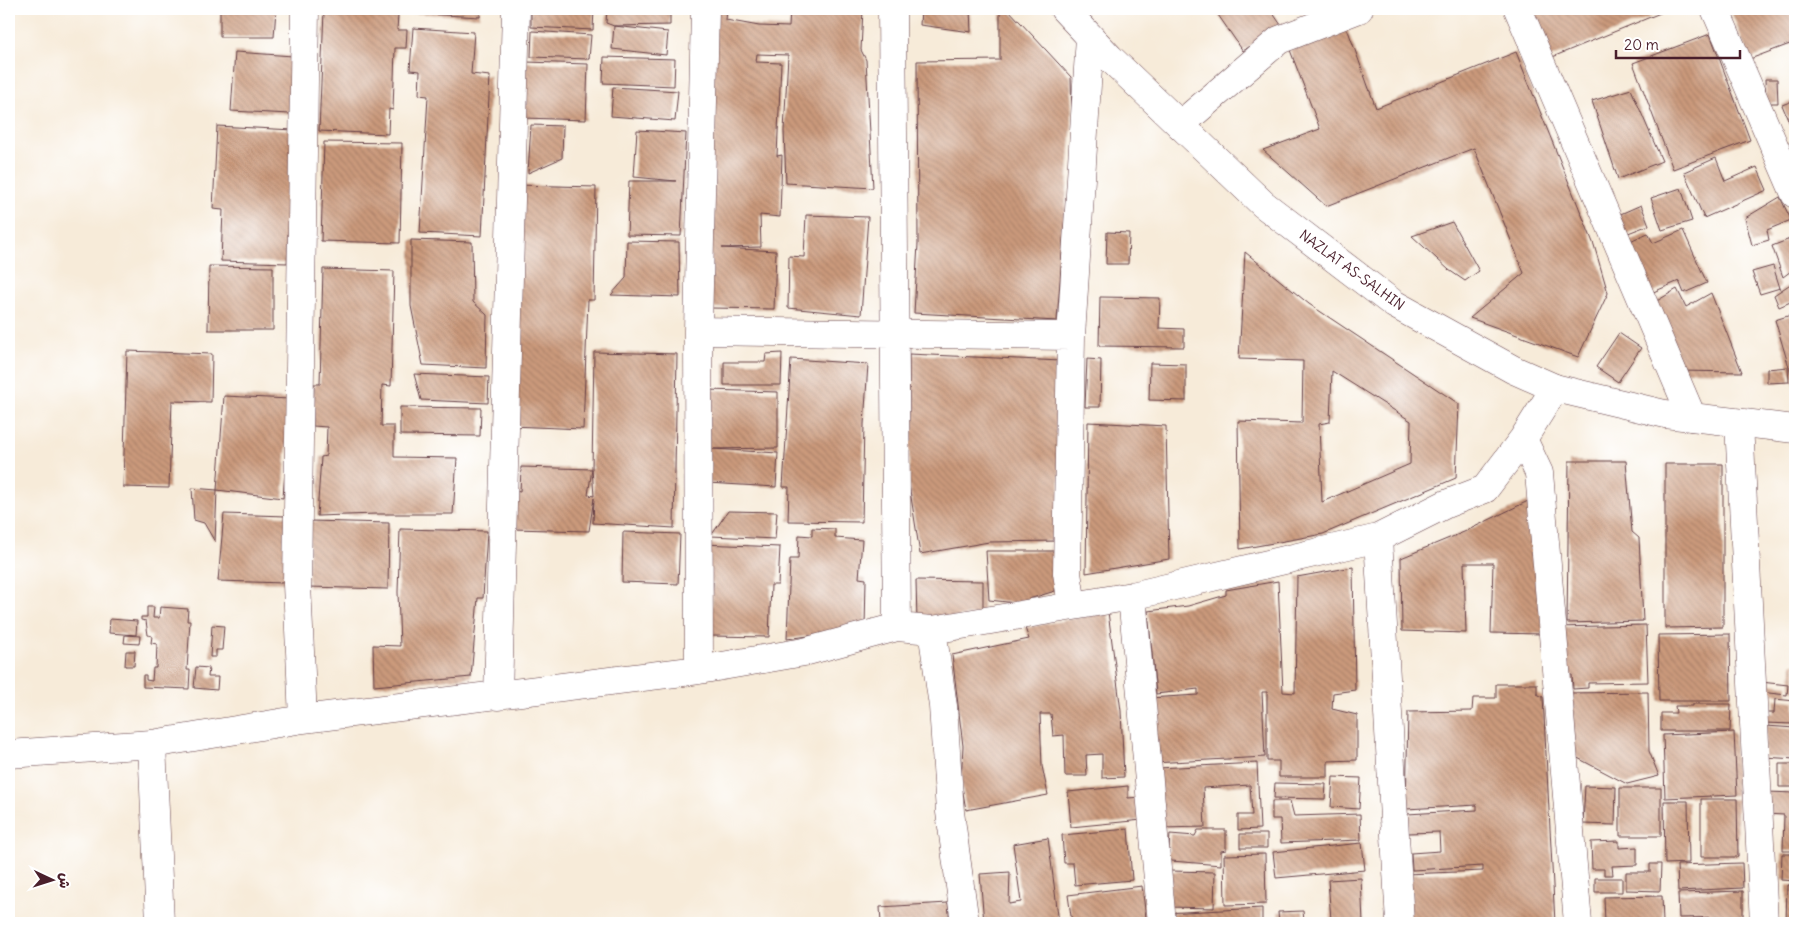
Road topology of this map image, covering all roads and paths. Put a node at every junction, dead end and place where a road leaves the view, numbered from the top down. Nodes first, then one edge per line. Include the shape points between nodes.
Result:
1 (305, 9) edge
2 (516, 9) edge
3 (705, 9) edge
4 (892, 9) edge
5 (1064, 9) edge
6 (1359, 9) edge
7 (1518, 9) edge
8 (1715, 9) edge
9 (1090, 37) junction
10 (1180, 125) junction
11 (1795, 194) edge
12 (698, 331) junction
13 (894, 332) junction
14 (1071, 336) junction
15 (1554, 388) junction
16 (1692, 417) junction
17 (1739, 423) junction
18 (1795, 429) edge
19 (1523, 439) junction
20 (1378, 538) junction
21 (1132, 596) junction
22 (1072, 605) junction
23 (897, 627) junction
24 (932, 630) junction
25 (699, 670) junction
26 (498, 696) junction
27 (303, 719) junction
28 (152, 744) junction
29 (9, 754) edge
30 (160, 923) edge
31 (965, 923) edge
32 (1162, 923) edge
33 (1400, 923) edge
34 (1578, 923) edge
35 (1764, 923) edge

1 - 27 street via 297,584
2 - 26 street
3 - 12 street
4 - 13 street
5 - 9 street, NAZLAT AS-SALHIN
6 - 10 street via 1279,40
7 - 16 street
8 - 11 street
9 - 10 street, NAZLAT AS-SALHIN
9 - 14 street
10 - 15 street, NAZLAT AS-SALHIN via 1263,204 1394,304 1514,370
12 - 13 street
12 - 25 street
13 - 14 street
13 - 23 street
14 - 22 street via 1067,573
15 - 16 street, NAZLAT AS-SALHIN via 1665,414
15 - 19 street
16 - 17 street, NAZLAT AS-SALHIN
17 - 18 street, NAZLAT AS-SALHIN
17 - 35 street
19 - 20 street via 1485,489 1446,504
19 - 34 street via 1539,473
20 - 21 street
20 - 33 street
21 - 22 street
21 - 32 street
22 - 24 street
23 - 24 street
23 - 25 street via 804,652
24 - 31 street
25 - 26 street
26 - 27 street
27 - 28 street
28 - 29 street
28 - 30 street

